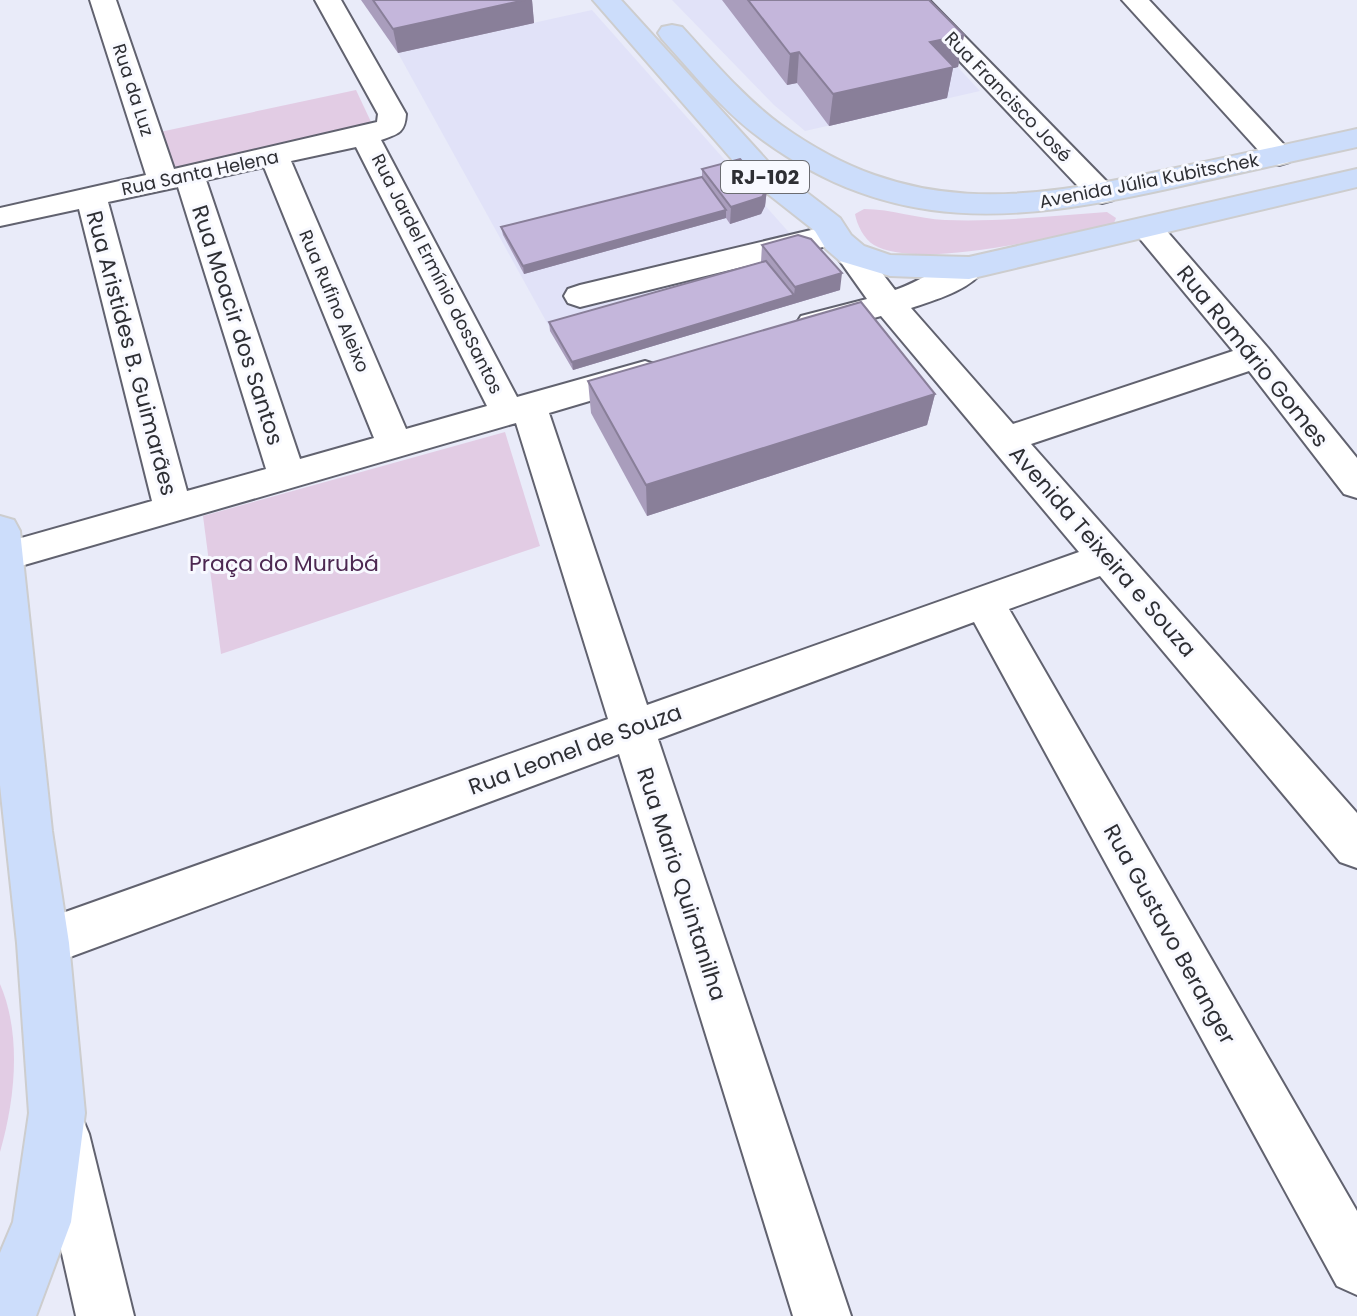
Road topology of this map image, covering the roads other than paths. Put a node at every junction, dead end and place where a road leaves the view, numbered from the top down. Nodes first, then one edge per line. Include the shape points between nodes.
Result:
1 (103, 0) edge
2 (328, 0) edge
3 (606, 0) edge
4 (639, 0) edge
5 (915, 0) edge
6 (1135, 0) edge
7 (365, 136) junction
8 (1357, 138) edge
9 (274, 156) junction
10 (1279, 156) junction
11 (176, 178) junction
12 (1357, 178) edge
13 (893, 191) junction
14 (1102, 194) junction
15 (91, 197) junction
16 (1256, 203) junction
17 (0, 217) edge
18 (1147, 228) junction
19 (837, 238) junction
20 (969, 268) junction
21 (580, 296) dead end
22 (890, 302) junction
23 (784, 333) edge
24 (1256, 356) junction
25 (679, 363) edge
26 (518, 410) junction
27 (1007, 439) junction
28 (395, 445) junction
29 (287, 476) junction
30 (1357, 484) edge
31 (173, 509) junction
32 (2, 545) edge
33 (1108, 557) junction
34 (984, 602) junction
35 (8, 701) edge
36 (632, 729) junction
37 (0, 755) edge
38 (28, 831) junction
39 (1357, 847) edge
40 (43, 943) junction
41 (57, 1113) junction
42 (1357, 1266) edge
43 (5, 1316) edge
44 (105, 1316) edge
45 (822, 1316) edge

1 - 11 street, Rua da Luz
2 - 7 street, Rua Santa Helena via 393,120 384,132
3 - 19 main road, Avenida Teixeira e Souza / RJ-102 via 760,172
4 - 13 main road, RJ-102 via 772,132 813,157
5 - 14 street, Rua Francisco José
6 - 10 street
7 - 9 street, Rua Santa Helena
7 - 26 street, Rua Jardel Ermínio dosSantos
8 - 10 main road, Avenida Júlia Kubitschek / RJ-102
9 - 11 street, Rua Santa Helena
9 - 28 street, Rua Rufino Aleixo
10 - 14 main road, Avenida Júlia Kubitschek / RJ-102
10 - 16 main road via 1217,183 1225,197
11 - 15 street, Rua Santa Helena
11 - 29 street, Rua Moacir dos Santos
12 - 16 main road, Avenida Júlia Kubitschek / RJ-102
13 - 14 main road, Avenida Júlia Kubitschek / RJ-102 via 938,202 991,206
13 - 19 main road via 866,188 846,193 834,204
14 - 18 main road via 1139,209
15 - 17 street, Rua Santa Helena
15 - 31 street, Rua Aristides B. Guimarães
16 - 18 main road, Avenida Júlia Kubitschek / RJ-102
18 - 20 main road, Avenida Júlia Kubitschek / RJ-102
18 - 24 street, Rua Romário Gomes
19 - 20 main road, Avenida Teixeira e Souza / RJ-102 via 904,267
19 - 21 street
19 - 22 street, Avenida Teixeira e Souza
20 - 22 street via 956,278
22 - 23 street
22 - 27 street, Avenida Teixeira e Souza
24 - 27 street
24 - 30 street, Rua Romário Gomes
25 - 26 street
26 - 28 street
26 - 36 street, Rua Mario Quintanilha
27 - 33 street, Avenida Teixeira e Souza
28 - 29 street
29 - 31 street
31 - 32 street
32 - 35 main road
33 - 34 street, Rua Leonel de Souza
33 - 39 street, Avenida Teixeira e Souza
34 - 36 street, Rua Leonel de Souza
34 - 42 street, Rua Gustavo Beranger
35 - 38 main road
36 - 40 street, Rua Leonel de Souza
36 - 45 street, Rua Mario Quintanilha
37 - 38 main road
38 - 40 main road
40 - 41 main road
41 - 43 main road via 42,1222
41 - 44 street

